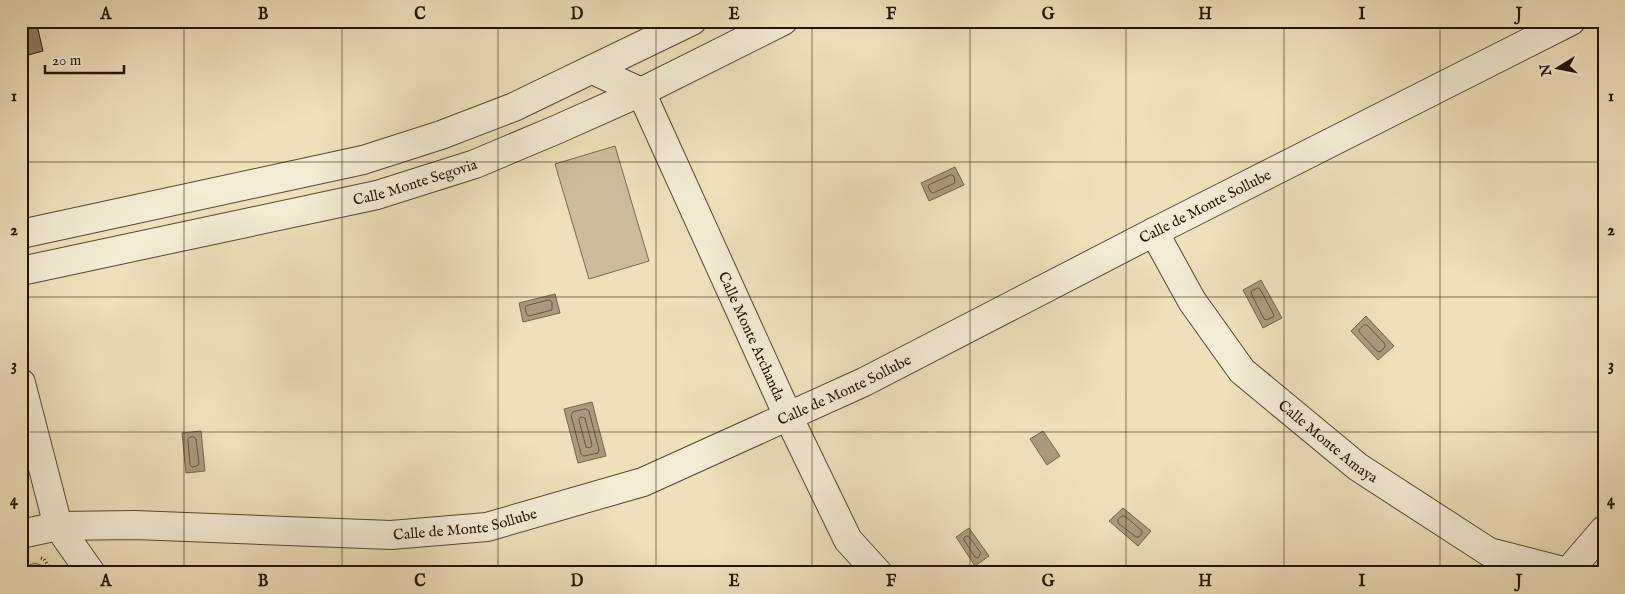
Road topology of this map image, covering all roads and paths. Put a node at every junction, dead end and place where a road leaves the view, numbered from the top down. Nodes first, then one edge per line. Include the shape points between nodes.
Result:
1 (692, 21) edge
2 (783, 21) edge
3 (1571, 21) edge
4 (659, 37) junction
5 (593, 70) junction
6 (641, 92) junction
7 (1154, 232) junction
8 (21, 234) edge
9 (21, 271) edge
10 (21, 383) edge
11 (788, 416) junction
12 (58, 526) junction
13 (1604, 530) edge
14 (21, 534) edge
15 (1567, 572) edge
16 (91, 573) edge
17 (878, 573) edge

1 - 4 street
2 - 6 street, Calle Monte Segovia
3 - 7 street, Calle de Monte Sollube
4 - 5 street
4 - 6 street
5 - 6 street
5 - 8 street via 441,136 363,160
6 - 9 street, Calle Monte Segovia via 474,164 377,195
6 - 11 street, Calle Monte Archanda
7 - 11 street, Calle de Monte Sollube via 864,382
7 - 15 street, Calle Monte Amaya via 1192,301 1242,371 1358,467 1489,552
10 - 12 street
11 - 12 street, Calle de Monte Sollube via 643,482 487,527 390,535 134,525
11 - 17 street, Calle Monte Archanda via 848,540
12 - 14 street, Calle de Monte Sollube
12 - 16 street
13 - 15 street

